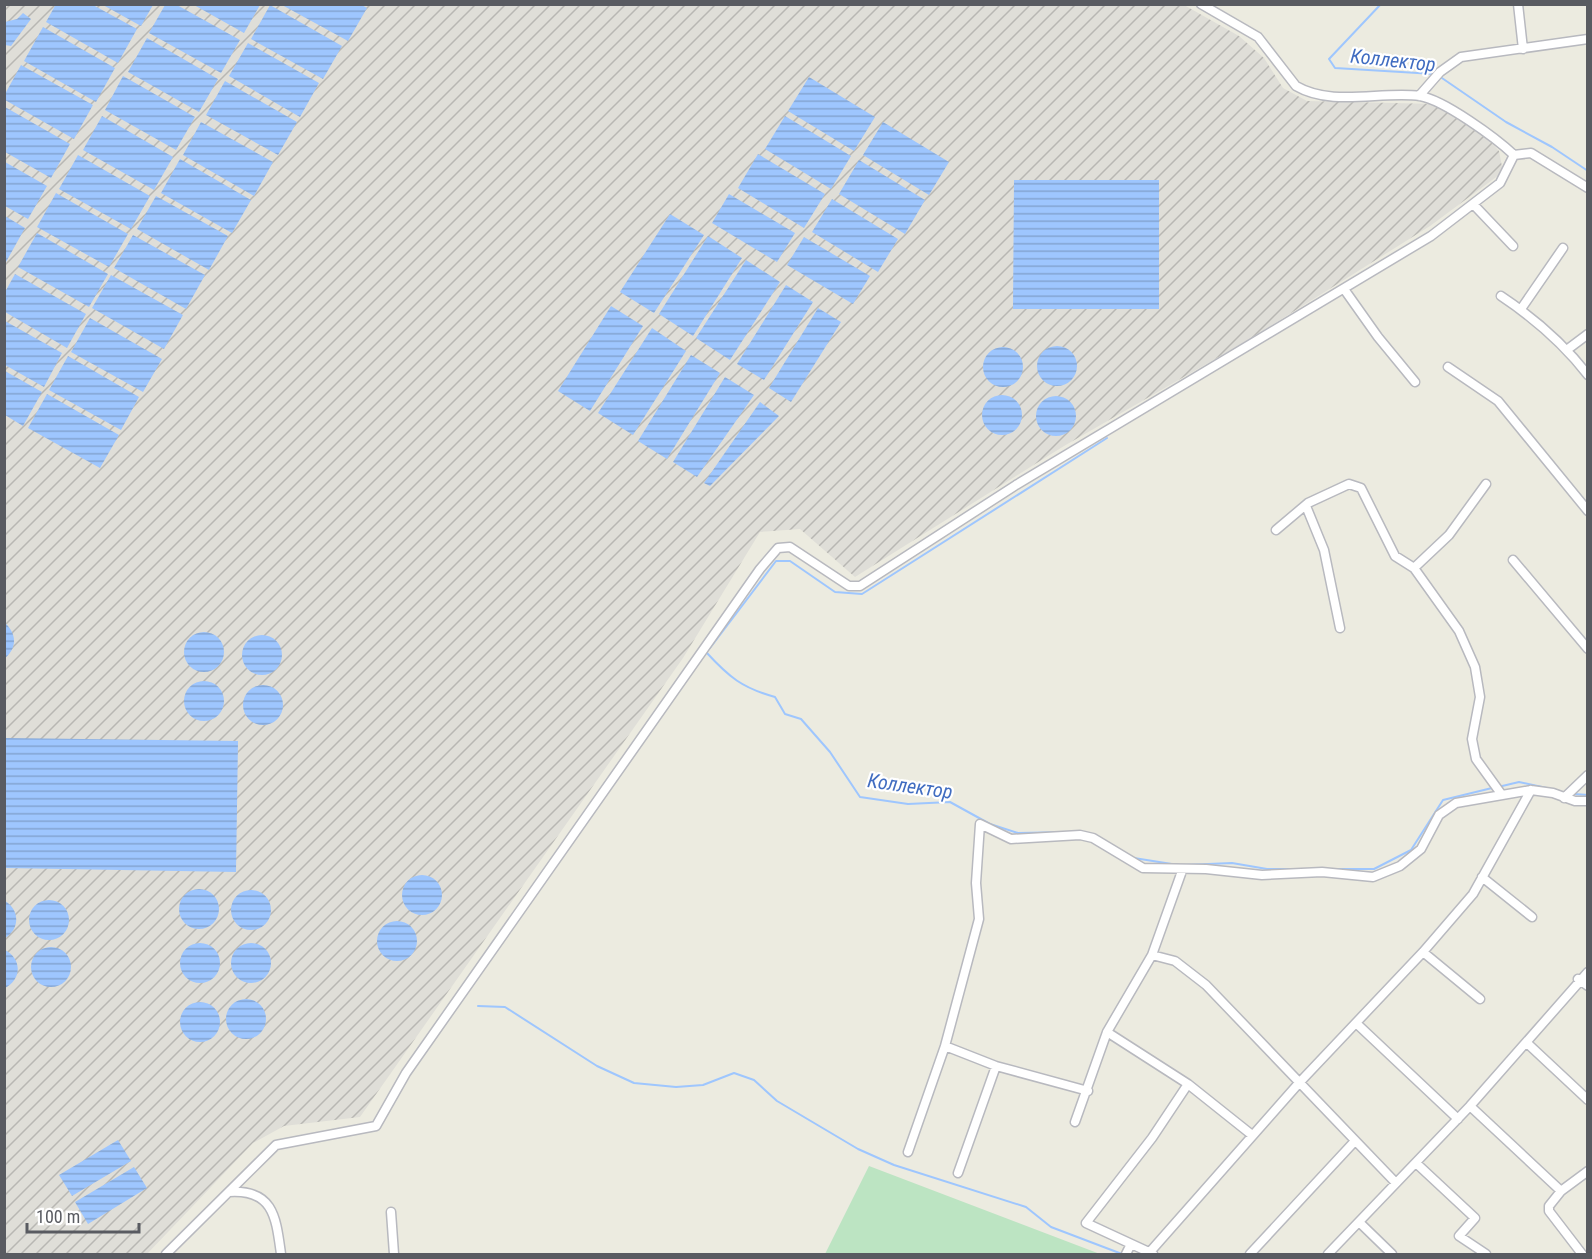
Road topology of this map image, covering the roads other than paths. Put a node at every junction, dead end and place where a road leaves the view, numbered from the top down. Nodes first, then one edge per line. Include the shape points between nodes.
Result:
1 (1201, 4) edge
2 (1518, 4) edge
3 (1587, 39) edge
4 (1523, 50) junction
5 (1419, 96) junction
6 (1514, 155) junction
7 (1587, 188) edge
8 (1473, 204) junction
9 (1513, 246) dead end
10 (1563, 248) dead end
11 (1344, 289) junction
12 (1501, 296) dead end
13 (1521, 309) junction
14 (1587, 334) edge
15 (1568, 350) junction
16 (1448, 367) dead end
17 (1587, 375) edge
18 (1415, 382) dead end
19 (1486, 484) dead end
20 (1306, 506) junction
21 (1587, 511) edge
22 (1276, 530) dead end
23 (1513, 560) dead end
24 (1414, 568) junction
25 (1340, 628) dead end
26 (1587, 649) edge
27 (1587, 775) edge
28 (1531, 790) junction
29 (1502, 795) junction
30 (1564, 798) junction
31 (1587, 801) edge
32 (1182, 871) junction
33 (1482, 877) junction
34 (1532, 917) dead end
35 (1423, 952) junction
36 (1152, 955) junction
37 (1587, 972) edge
38 (1578, 979) junction
39 (1587, 986) edge
40 (1480, 999) dead end
41 (1356, 1023) junction
42 (1107, 1032) junction
43 (1527, 1043) junction
44 (945, 1046) junction
45 (996, 1066) junction
46 (1299, 1083) junction
47 (1188, 1084) junction
48 (1088, 1091) junction
49 (1587, 1100) edge
50 (1470, 1106) junction
51 (1458, 1119) junction
52 (1075, 1122) dead end
53 (1252, 1136) junction
54 (1354, 1142) junction
55 (908, 1152) dead end
56 (1416, 1163) junction
57 (1587, 1171) edge
58 (958, 1173) dead end
59 (1396, 1183) junction
60 (1561, 1191) junction
61 (229, 1192) junction
62 (391, 1212) dead end
63 (1359, 1222) junction
64 (1128, 1251) edge
65 (166, 1254) edge
66 (281, 1254) edge
67 (394, 1254) edge
68 (1151, 1254) edge
69 (1250, 1254) edge
70 (1328, 1254) edge
71 (1392, 1254) edge
72 (1486, 1254) edge
73 (1582, 1254) edge

1 - 5 street via 1258,37 1304,91 1330,96
2 - 4 street
3 - 4 street
4 - 5 street via 1461,57 1438,74
5 - 6 street via 1496,139
6 - 7 street via 1531,153
6 - 8 street via 1500,183
8 - 9 street
8 - 11 street via 1431,236
10 - 13 street
11 - 18 street
11 - 61 street via 1016,484 860,586 849,586 796,550 778,548 406,1073 376,1126 281,1143
12 - 13 street
13 - 15 street
14 - 15 street
15 - 17 street
16 - 21 street via 1498,400
19 - 24 street via 1449,535
20 - 22 street
20 - 24 street via 1349,484 1361,488 1395,556
20 - 25 street via 1324,550
23 - 26 street
24 - 29 street via 1459,631 1475,667 1480,697 1472,739 1476,759
27 - 30 street
28 - 29 street
28 - 30 street
28 - 33 street
29 - 32 street via 1456,803 1440,815 1422,849 1400,866 1373,877 1322,872 1262,875 1206,869
30 - 31 street
32 - 36 street
32 - 44 street via 1143,868 1093,838 1080,835 1011,839 980,824 976,883 979,919
33 - 34 street
33 - 35 street via 1473,894
35 - 40 street
35 - 41 street
36 - 42 street
36 - 46 street via 1175,962 1206,985
37 - 38 street
38 - 39 street
38 - 43 street
41 - 46 street
41 - 51 street
42 - 47 street
42 - 48 street
43 - 49 street
43 - 50 street
44 - 45 street
44 - 55 street
45 - 48 street
45 - 58 street
46 - 53 street
46 - 54 street
47 - 53 street
47 - 64 street via 1086,1223
48 - 52 street
50 - 51 street
50 - 60 street
51 - 56 street
53 - 68 street
54 - 59 street
54 - 69 street
56 - 59 street
56 - 72 street via 1475,1218 1459,1236
57 - 60 street
59 - 63 street
60 - 73 street via 1551,1200 1549,1210
61 - 65 street
61 - 66 street via 257,1194 267,1203 277,1222
62 - 67 street
63 - 70 street
63 - 71 street
64 - 68 street

